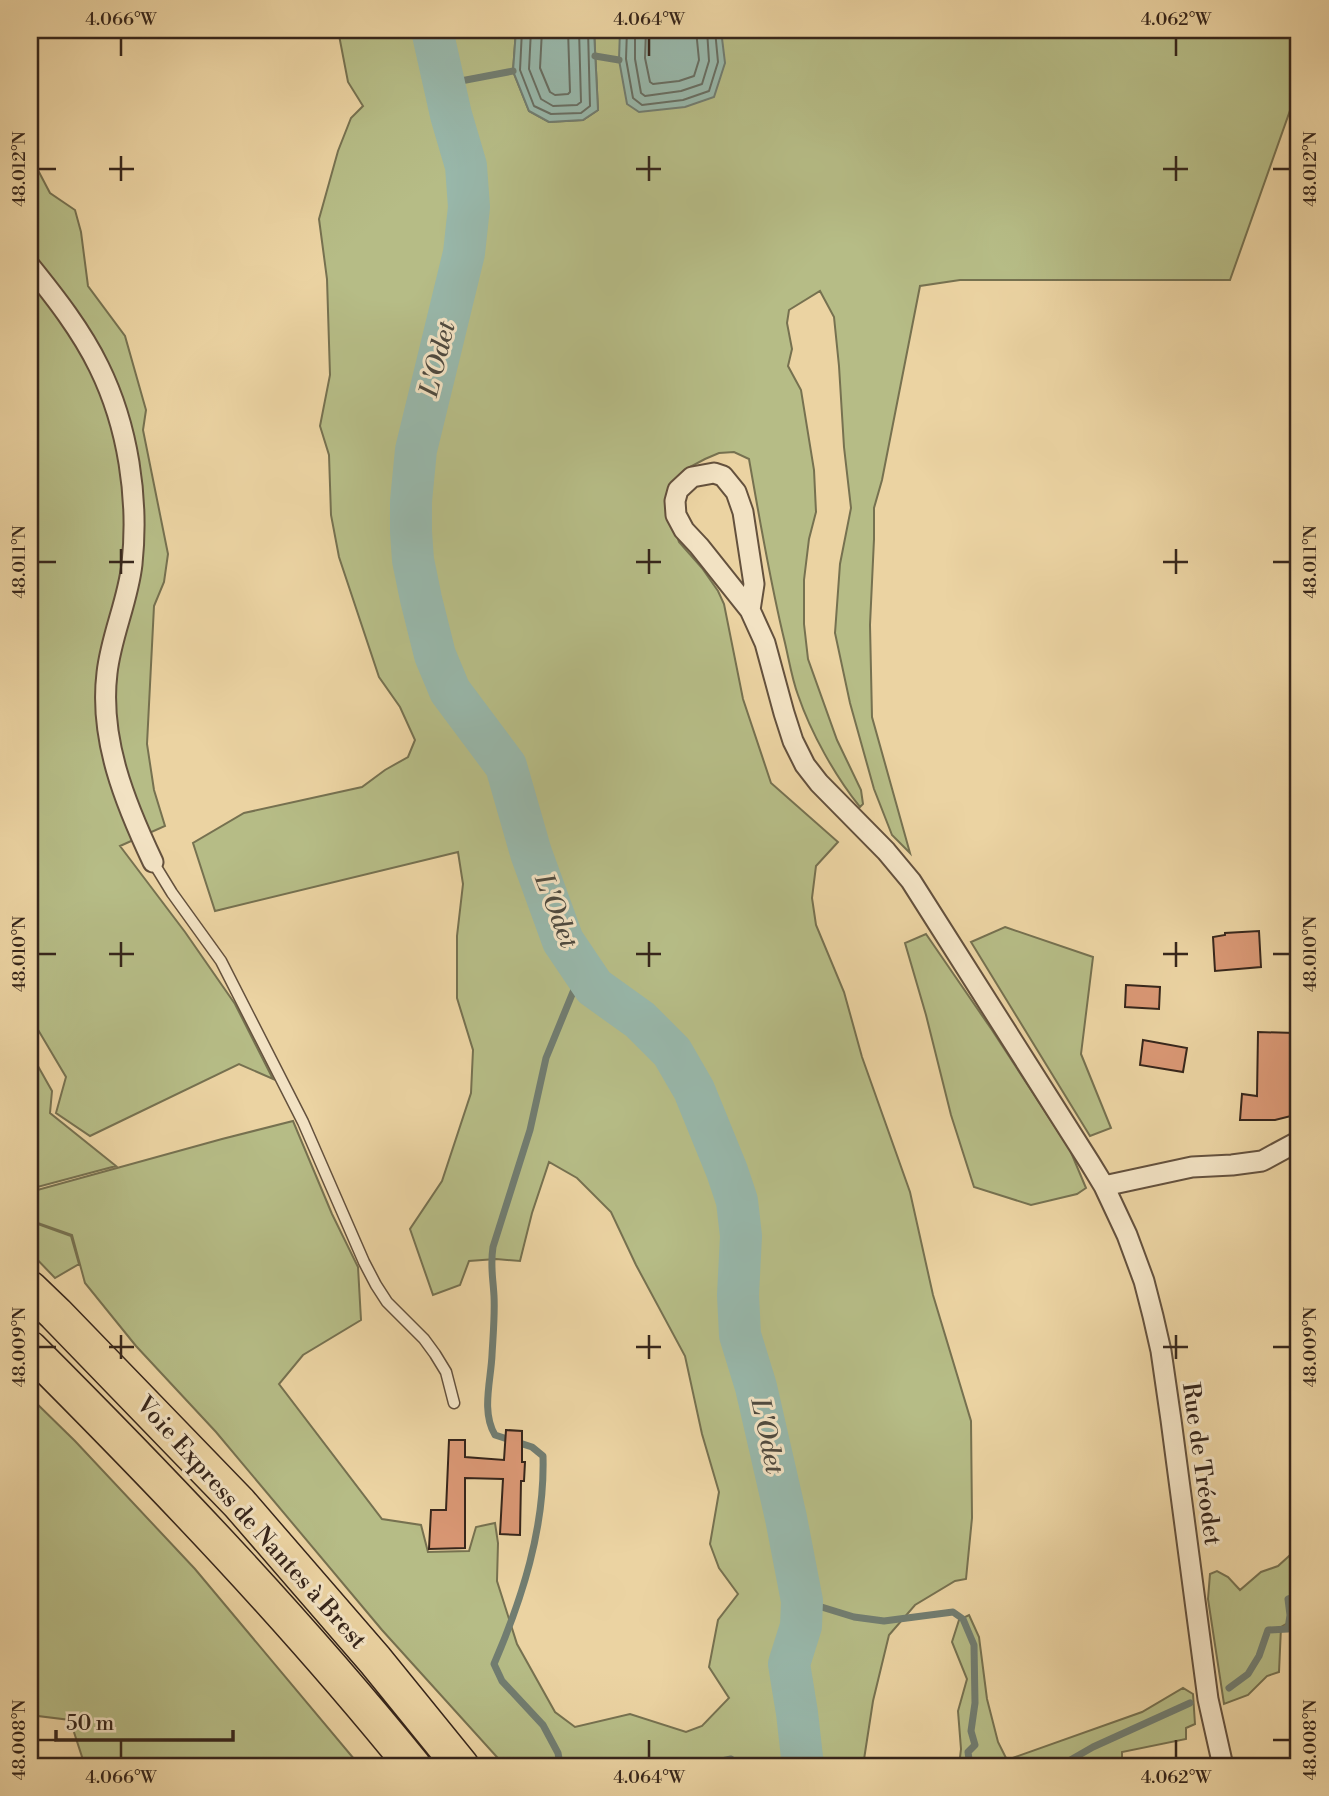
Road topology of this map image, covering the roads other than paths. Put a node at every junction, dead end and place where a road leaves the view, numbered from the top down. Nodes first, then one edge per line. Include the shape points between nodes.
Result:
1 (30, 266) edge
2 (750, 610) junction
3 (153, 862) joint
4 (1299, 1141) edge
5 (1104, 1186) junction
6 (30, 1289) edge
7 (30, 1349) edge
8 (454, 1403) dead end
9 (413, 1766) edge
10 (461, 1766) edge
11 (1223, 1766) edge

1 - 3 street via 75,325 99,366 130,467 132,565 110,654 106,702 116,769
2 - 2 street via 676,515 678,490 692,478 714,473 723,476 736,492 754,584
2 - 5 street, Rue de Tréodet via 805,765 911,880
3 - 8 lane via 221,961 303,1122 376,1285 435,1354 446,1372
4 - 5 street via 1262,1161 1192,1167
5 - 11 street, Rue de Tréodet via 1144,1281 1161,1351 1208,1699
6 - 10 highway, Voie Express de Nantes à Brest via 239,1503
7 - 9 highway, Voie Express de Nantes à Brest via 215,1538

